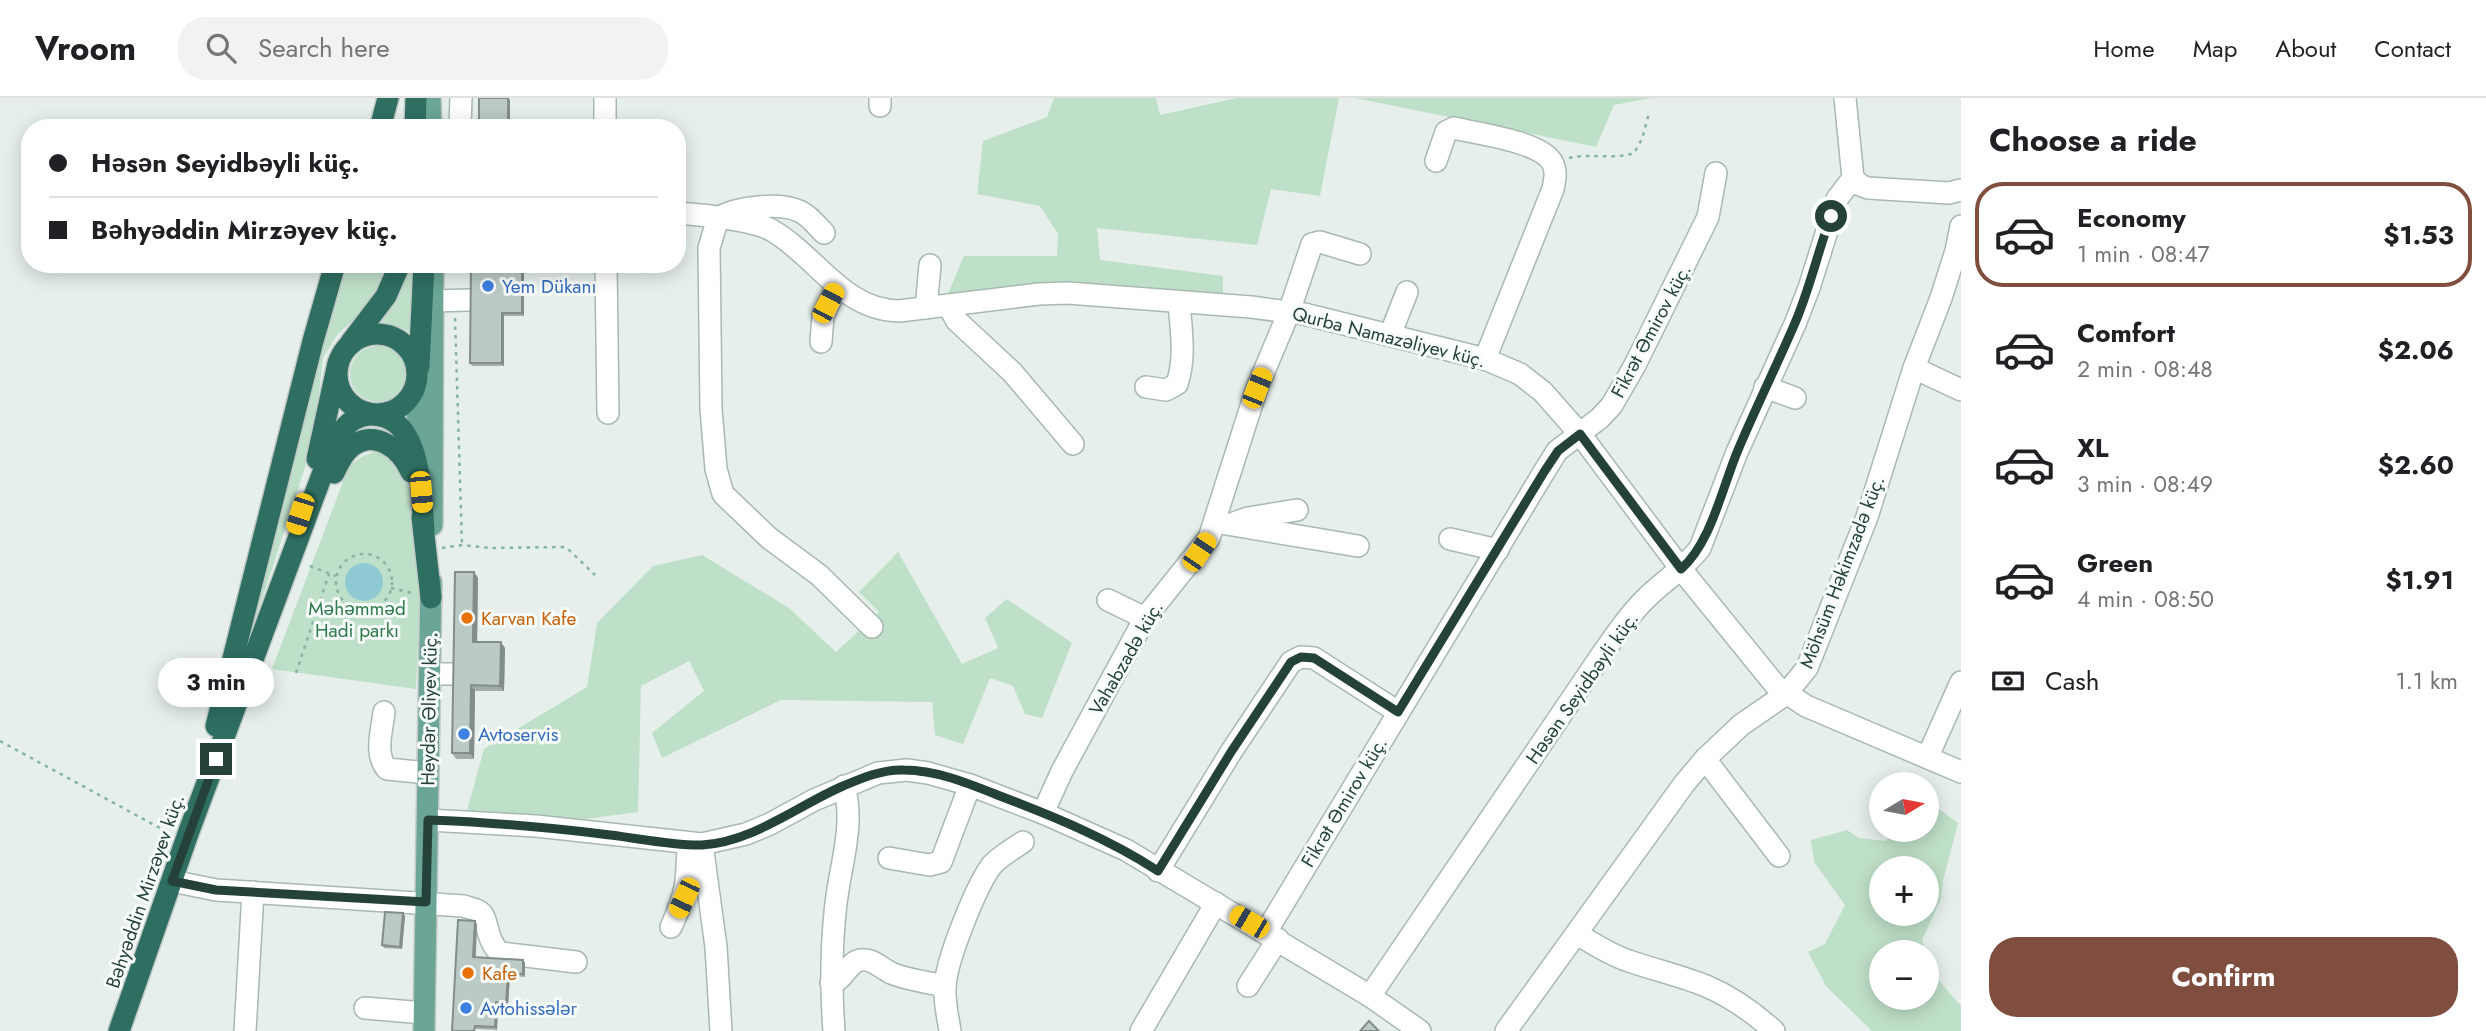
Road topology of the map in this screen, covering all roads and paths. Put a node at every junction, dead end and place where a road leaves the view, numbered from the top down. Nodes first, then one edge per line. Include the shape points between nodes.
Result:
1 (388, 98) edge
2 (416, 98) edge
3 (430, 98) edge
4 (461, 98) edge
5 (605, 98) edge
6 (1845, 98) edge
7 (1649, 113) dead end
8 (382, 119) edge
9 (415, 119) edge
10 (430, 119) edge
11 (460, 119) edge
12 (605, 119) edge
13 (1436, 161) dead end
14 (1553, 165) junction
15 (1716, 173) dead end
16 (1853, 178) junction
17 (1961, 190) edge
18 (686, 213) edge
19 (718, 218) junction
20 (1961, 226) edge
21 (824, 233) dead end
22 (1360, 254) dead end
23 (930, 265) dead end
24 (333, 273) edge
25 (396, 273) edge
26 (424, 273) edge
27 (438, 273) edge
28 (606, 273) edge
29 (837, 286) junction
30 (1406, 292) dead end
31 (452, 300) junction
32 (1179, 302) junction
33 (947, 305) junction
34 (926, 308) junction
35 (1289, 312) junction
36 (1390, 335) junction
37 (821, 342) dead end
38 (341, 358) junction
39 (1485, 359) junction
40 (1914, 368) junction
41 (418, 379) junction
42 (1146, 387) dead end
43 (1765, 387) junction
44 (1961, 390) edge
45 (1796, 398) dead end
46 (608, 413) dead end
47 (376, 415) junction
48 (1580, 434) junction
49 (1073, 444) dead end
50 (432, 508) junction
51 (1297, 510) dead end
52 (1222, 524) junction
53 (1450, 538) dead end
54 (428, 540) junction
55 (462, 545) junction
56 (1358, 546) dead end
57 (1498, 550) junction
58 (310, 566) dead end
59 (1681, 569) junction
60 (329, 573) junction
61 (595, 575) dead end
62 (337, 577) junction
63 (431, 598) joint
64 (1108, 600) dead end
65 (1145, 618) junction
66 (872, 626) dead end
67 (296, 673) dead end
68 (430, 674) junction
69 (453, 674) edge
70 (1961, 682) edge
71 (243, 687) junction
72 (1786, 694) junction
73 (384, 712) dead end
74 (1398, 712) junction
75 (0, 741) edge
76 (1928, 756) junction
77 (1705, 759) junction
78 (1961, 772) edge
79 (428, 773) junction
80 (970, 785) junction
81 (844, 786) junction
82 (1043, 813) junction
83 (428, 820) junction
84 (187, 836) junction
85 (1023, 842) dead end
86 (695, 844) junction
87 (1779, 856) dead end
88 (889, 858) dead end
89 (1158, 871) junction
90 (172, 881) junction
91 (253, 892) junction
92 (426, 902) junction
93 (1216, 903) junction
94 (671, 927) dead end
95 (1577, 934) junction
96 (1272, 936) junction
97 (576, 962) dead end
98 (831, 983) junction
99 (944, 986) junction
100 (1248, 986) dead end
101 (1370, 996) junction
102 (365, 1008) dead end
103 (424, 1022) edge
104 (119, 1031) edge
105 (245, 1031) edge
106 (721, 1031) edge
107 (834, 1031) edge
108 (950, 1031) edge
109 (1141, 1031) edge
110 (1420, 1031) edge
111 (1506, 1031) edge
112 (1774, 1031) edge

1 - 8 highway
2 - 9 highway
3 - 10 highway
4 - 11 street
5 - 12 street
6 - 16 street
7 - 14 path via 1634,153 1579,156
13 - 14 street via 1446,132 1454,128 1524,145 1540,151
14 - 39 street via 1553,188
15 - 48 street, Fikrət Əmirov küç. via 1708,218 1635,365 1612,405
16 - 17 street via 1868,188
16 - 43 street, Həsən Seyidbəyli küç. via 1837,199 1809,288
18 - 19 street, Qurba Namazəliyev küç.
19 - 21 street via 739,209 792,208 803,212
19 - 29 street, Qurba Namazəliyev küç. via 772,230
19 - 66 street via 709,248 711,409 723,494
20 - 40 street, Möhsüm Həkimzadə küç. via 1941,298
22 - 35 street, Vahabzadə küç. via 1320,242 1312,244
23 - 34 street
24 - 84 highway
25 - 38 highway via 386,296
26 - 41 highway
27 - 31 main road
28 - 46 street
29 - 34 street, Qurba Namazəliyev küç. via 884,311
29 - 37 street via 823,316
30 - 36 street
31 - 50 main road
31 - 55 path
32 - 33 street, Qurba Namazəliyev küç. via 1068,293
32 - 35 street, Qurba Namazəliyev küç.
32 - 42 street via 1182,368 1177,384 1166,390
33 - 34 street, Qurba Namazəliyev küç.
33 - 49 street
35 - 36 street, Qurba Namazəliyev küç.
35 - 52 street, Vahabzadə küç. via 1253,400
36 - 39 street, Qurba Namazəliyev küç.
38 - 41 highway via 351,343 373,334 397,338 413,356
38 - 47 highway via 337,375 345,398 364,413
38 - 71 highway via 316,464
39 - 48 street, Qurba Namazəliyev küç. via 1520,374 1544,392
40 - 44 street
40 - 72 street, Möhsüm Həkimzadə küç. via 1867,517 1816,650
41 - 47 highway via 399,409
41 - 50 main road via 418,423
43 - 45 street
43 - 59 street, Həsən Seyidbəyli küç. via 1700,548
47 - 54 highway via 399,424 407,436 417,467
47 - 71 highway via 354,418 336,441
48 - 57 street, Fikrət Əmirov küç. via 1558,451
48 - 59 street, Qurba Namazəliyev küç.
50 - 54 main road
51 - 52 street
52 - 56 street
52 - 65 street, Vahabzadə küç.
53 - 57 street
54 - 55 path
54 - 63 highway
54 - 71 highway via 406,460 386,443 372,440 350,448 334,473
55 - 61 path via 567,548
57 - 74 street, Fikrət Əmirov küç.
58 - 60 path
59 - 72 street, Qurba Namazəliyev küç.
59 - 101 street, Həsən Seyidbəyli küç. via 1647,597 1612,640
60 - 62 path
60 - 67 path
62 - 62 path via 341,598 358,610 379,606 391,589 387,567 370,555 349,559
63 - 68 main road, Heydər Əliyev küç.
64 - 65 street
65 - 82 street, Vahabzadə küç.
68 - 69 street
68 - 79 main road, Heydər Əliyev küç.
70 - 76 street
71 - 84 highway, Bəhyəddin Mirzəyev küç.
72 - 76 street, Qurba Namazəliyev küç.
72 - 77 street, Möhsüm Həkimzadə küç. via 1754,714
73 - 79 street via 381,761 387,769
74 - 89 street via 1314,658 1291,662
74 - 96 street, Fikrət Əmirov küç.
75 - 84 path
76 - 78 street, Qurba Namazəliyev küç.
77 - 87 street
77 - 95 street, Möhsüm Həkimzadə küç.
79 - 83 main road, Heydər Əliyev küç.
80 - 81 street via 907,770 878,773
80 - 82 street
80 - 88 street via 941,862 929,865
81 - 86 street via 746,834
81 - 98 street via 849,817 835,910
82 - 89 street via 1126,850
83 - 86 street via 536,826
83 - 92 main road, Heydər Əliyev küç.
84 - 90 highway, Bəhyəddin Mirzəyev küç.
85 - 99 street via 994,863 984,878
86 - 94 street via 684,898
86 - 106 street via 716,947
89 - 93 street
90 - 91 street
90 - 104 highway, Bəhyəddin Mirzəyev küç.
91 - 92 street
91 - 105 street
92 - 97 street via 480,912 489,939 500,953
92 - 103 main road, Heydər Əliyev küç.
93 - 96 street
93 - 109 street
95 - 111 street, Möhsüm Həkimzadə küç.
95 - 112 street via 1628,961 1730,998
96 - 100 street, Fikrət Əmirov küç.
96 - 101 street
98 - 99 street via 859,960
98 - 107 street
99 - 108 street
101 - 110 street
102 - 103 street

